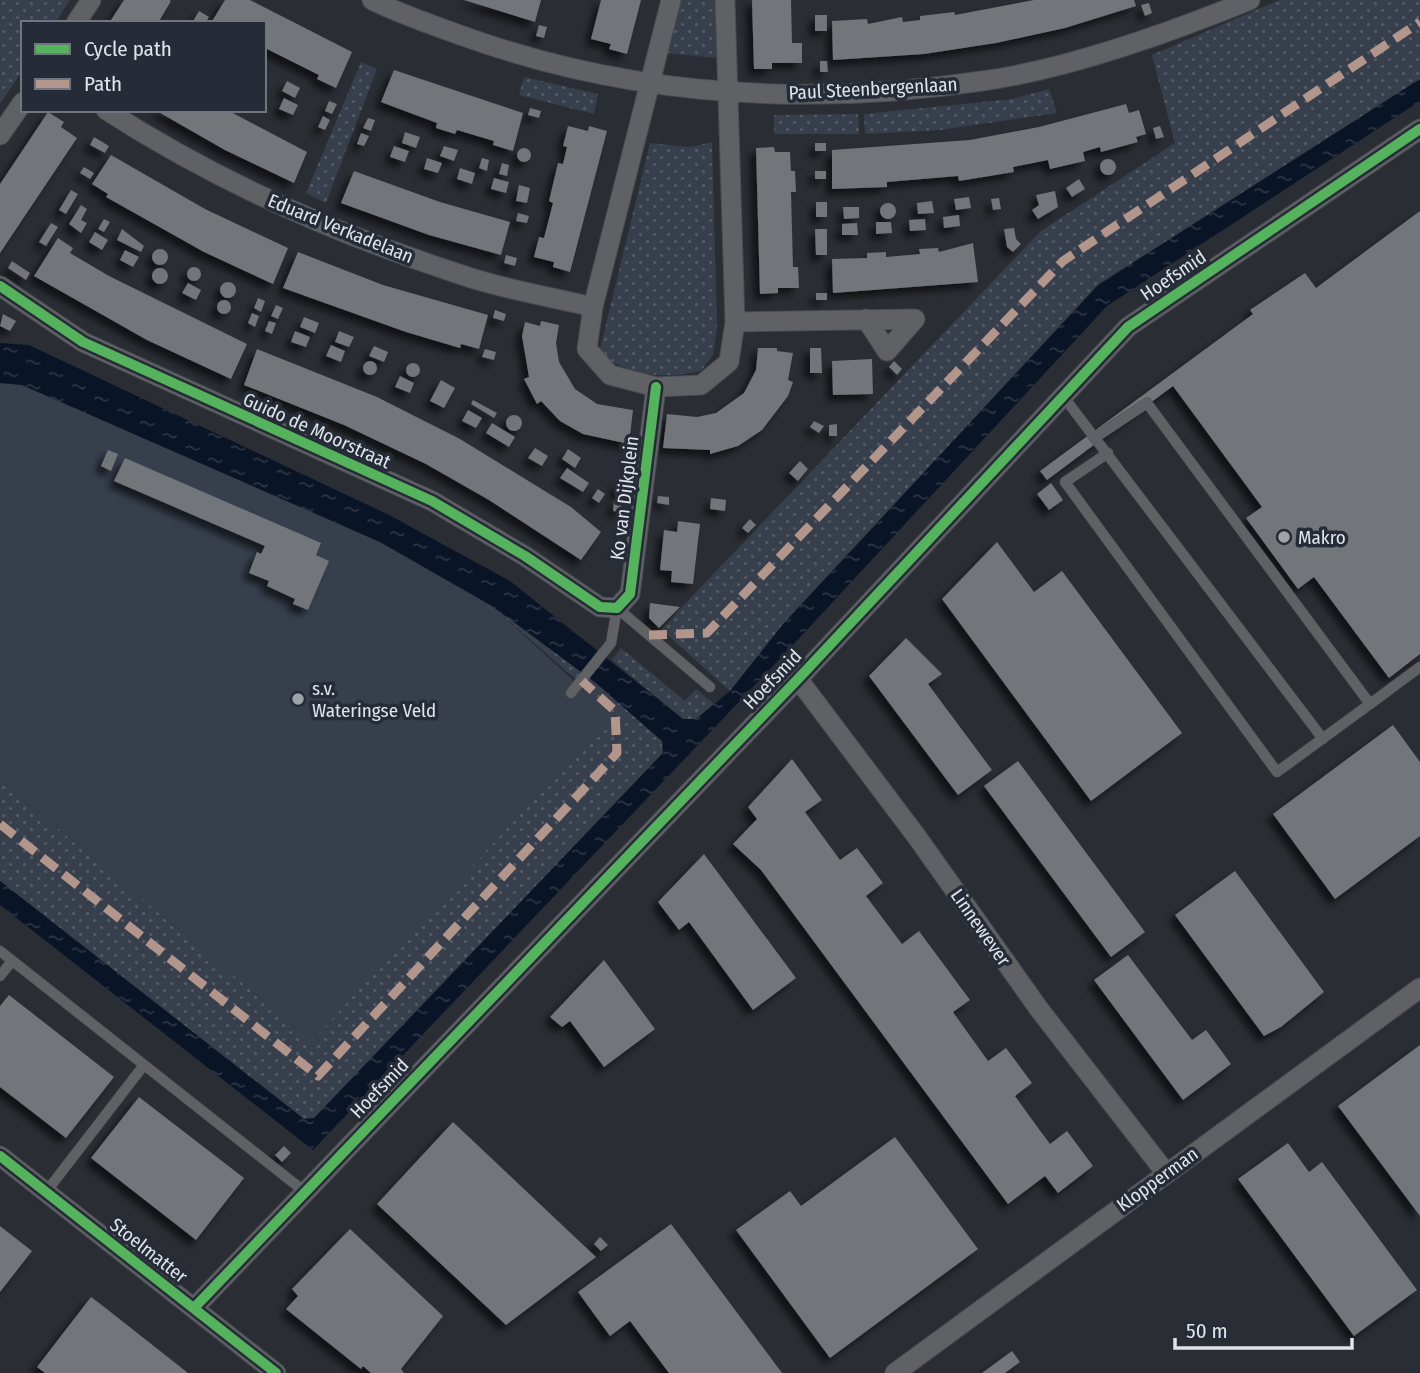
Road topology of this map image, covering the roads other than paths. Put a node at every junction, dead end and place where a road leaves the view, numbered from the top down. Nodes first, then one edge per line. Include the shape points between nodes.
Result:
1 (91, 0) edge
2 (372, 0) edge
3 (671, 0) edge
4 (725, 0) edge
5 (1249, 0) edge
6 (77, 21) edge
7 (647, 84) junction
8 (728, 93) junction
9 (21, 105) edge
10 (109, 112) edge
11 (1420, 129) edge
12 (0, 135) edge
13 (0, 286) edge
14 (593, 307) junction
15 (866, 319) dead end
16 (735, 322) junction
17 (656, 387) junction
18 (1063, 396) junction
19 (1096, 437) junction
20 (1108, 453) junction
21 (617, 608) junction
22 (1420, 667) edge
23 (798, 679) junction
24 (710, 687) dead end
25 (571, 693) dead end
26 (1370, 704) junction
27 (1322, 739) junction
28 (0, 951) edge
29 (12, 961) junction
30 (0, 976) edge
31 (1420, 988) edge
32 (145, 1065) junction
33 (0, 1156) edge
34 (1166, 1173) junction
35 (46, 1192) junction
36 (304, 1192) junction
37 (194, 1308) junction
38 (276, 1373) edge
39 (895, 1373) edge

1 - 6 street
2 - 7 street, Paul Steenbergenlaan via 508,52 579,72
3 - 7 street
4 - 8 street
5 - 8 street, Paul Steenbergenlaan via 1081,58 983,81 829,95
7 - 8 street, Paul Steenbergenlaan
7 - 14 street
8 - 16 street
9 - 12 street
10 - 14 street, Eduard Verkadelaan via 165,148 306,217 455,273
11 - 18 street, Hoefsmid via 1128,327
13 - 21 street, Guido de Moorstraat via 83,342 432,501 600,607
14 - 17 street via 587,349 610,375
15 - 16 street
16 - 17 street via 729,362 701,385
17 - 21 street, Ko van Dijkplein via 630,594
18 - 19 lane
18 - 23 street, Hoefsmid
19 - 20 lane
19 - 26 lane via 1147,403
20 - 27 lane
20 - 27 lane via 1065,482 1277,772
21 - 24 lane
21 - 25 lane via 611,643
22 - 26 lane
23 - 34 street, Linnewever via 1039,1009
23 - 36 street, Hoefsmid
26 - 27 lane
28 - 29 lane
29 - 30 lane
29 - 32 lane
31 - 34 street, Klopperman
32 - 35 lane
32 - 36 lane
33 - 35 street, Stoelmatter
34 - 39 street, Klopperman
35 - 37 street, Stoelmatter
36 - 37 street, Hoefsmid
37 - 38 street, Stoelmatter

